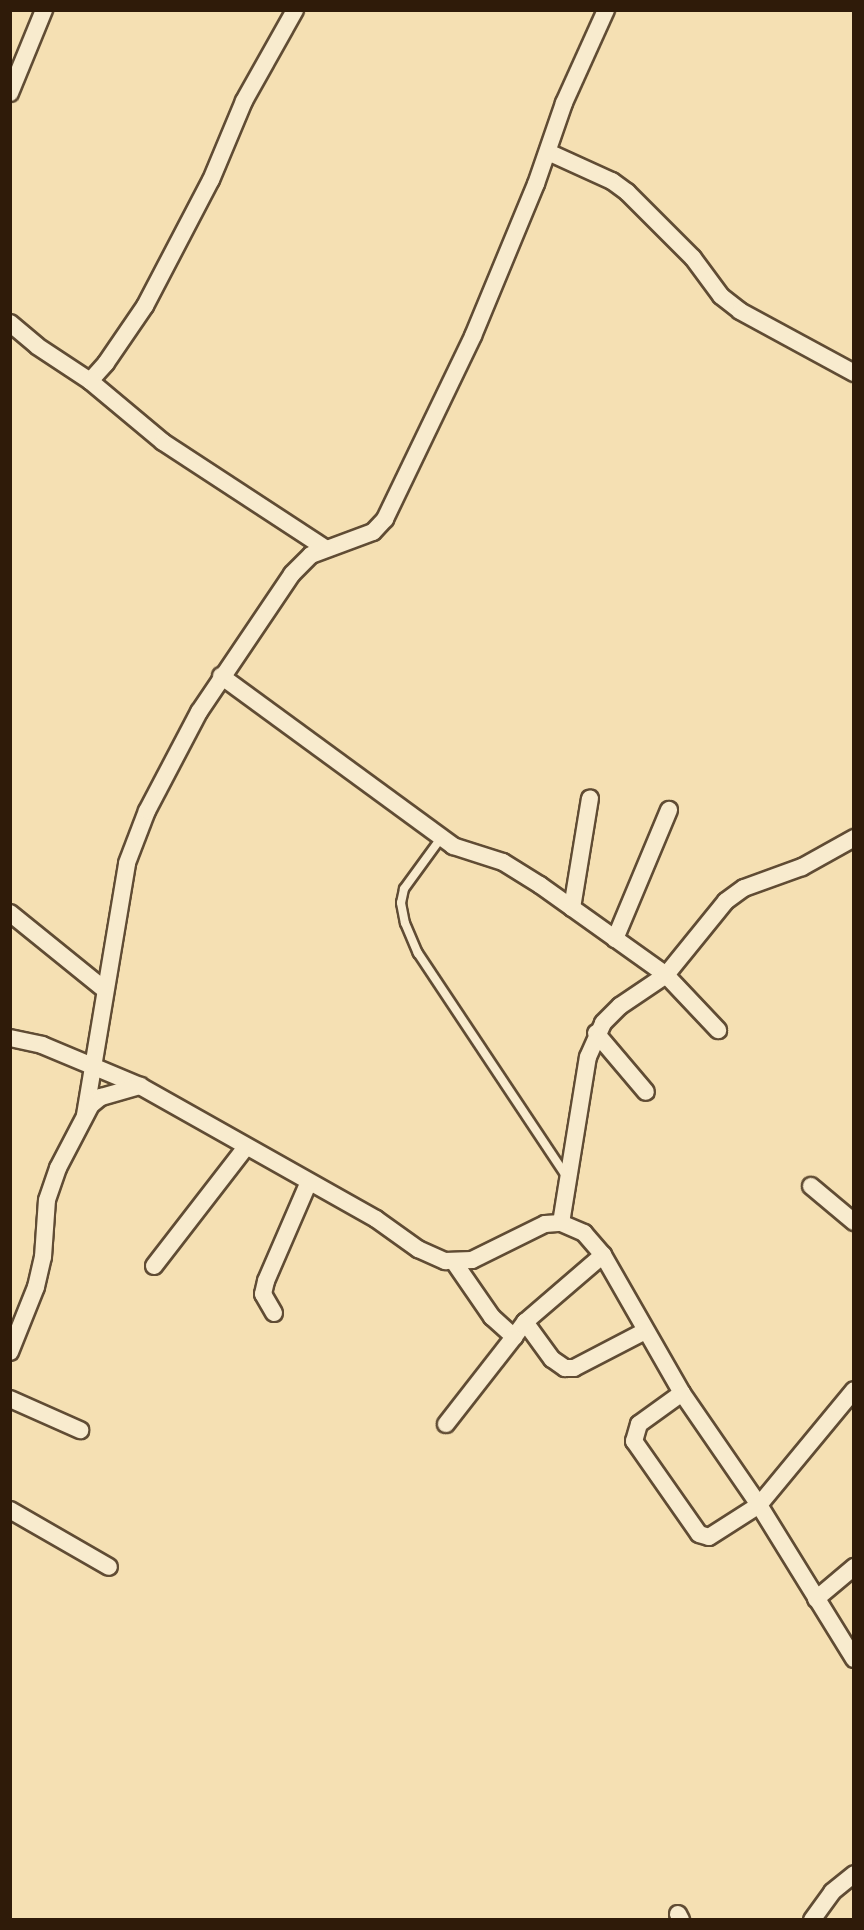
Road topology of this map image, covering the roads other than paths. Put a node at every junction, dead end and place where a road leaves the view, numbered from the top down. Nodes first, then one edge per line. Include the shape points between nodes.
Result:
1 (44, 10) edge
2 (295, 10) edge
3 (606, 10) edge
4 (10, 93) edge
5 (548, 152) junction
6 (10, 323) edge
7 (854, 373) edge
8 (90, 381) junction
9 (326, 548) junction
10 (221, 676) junction
11 (590, 798) dead end
12 (669, 810) dead end
13 (441, 838) junction
14 (854, 838) edge
15 (572, 908) junction
16 (10, 913) edge
17 (615, 939) junction
18 (666, 975) junction
19 (105, 990) junction
20 (718, 1030) dead end
21 (596, 1033) junction
22 (10, 1038) edge
23 (96, 1067) junction
24 (140, 1086) junction
25 (646, 1092) dead end
26 (85, 1115) junction
27 (246, 1148) junction
28 (568, 1179) junction
29 (308, 1184) junction
30 (811, 1186) dead end
31 (854, 1222) edge
32 (561, 1223) junction
33 (603, 1255) junction
34 (454, 1262) junction
35 (154, 1266) dead end
36 (274, 1313) dead end
37 (525, 1322) junction
38 (645, 1331) junction
39 (514, 1337) junction
40 (10, 1352) edge
41 (854, 1390) edge
42 (682, 1392) junction
43 (10, 1399) edge
44 (446, 1424) dead end
45 (80, 1430) dead end
46 (759, 1505) junction
47 (10, 1510) edge
48 (109, 1567) dead end
49 (854, 1567) edge
50 (816, 1599) junction
51 (854, 1659) edge
52 (854, 1874) edge
53 (812, 1920) edge

1 - 4 street
2 - 8 street via 244,102 211,180 145,306
3 - 5 street via 564,103
5 - 7 street via 612,181 627,192 693,258 721,296 740,311
5 - 9 street via 473,336 390,509 373,532
6 - 8 street
8 - 9 street via 163,442
9 - 10 street via 311,555 292,574
10 - 13 street
10 - 19 street via 134,839
11 - 15 street
12 - 17 street
13 - 15 street via 472,855 503,862
13 - 28 lane via 404,889 401,903 405,923 418,953
14 - 18 street via 802,867 744,888 726,901
15 - 17 street
16 - 19 street
17 - 18 street
18 - 20 street
18 - 21 street via 620,1005
19 - 23 street
21 - 25 street
21 - 28 street
22 - 23 street via 42,1045
23 - 24 street
23 - 26 street
24 - 26 street via 101,1097
24 - 27 street
26 - 40 street via 51,1187 36,1287
27 - 29 street
27 - 35 street
28 - 32 street
29 - 34 street via 376,1219 418,1250
29 - 36 street via 266,1281 263,1294
30 - 31 street
32 - 33 street via 584,1233
32 - 34 street via 545,1224 472,1260
33 - 37 street
33 - 38 street
34 - 39 street via 492,1317
37 - 38 street via 552,1359 566,1368 574,1368
37 - 39 street
38 - 42 street
39 - 44 street
41 - 46 street
42 - 46 street
42 - 46 street via 639,1424 634,1432 639,1451 704,1537 716,1535
43 - 45 street
46 - 50 street
47 - 48 street
49 - 50 street
50 - 51 street
52 - 53 street via 832,1892

